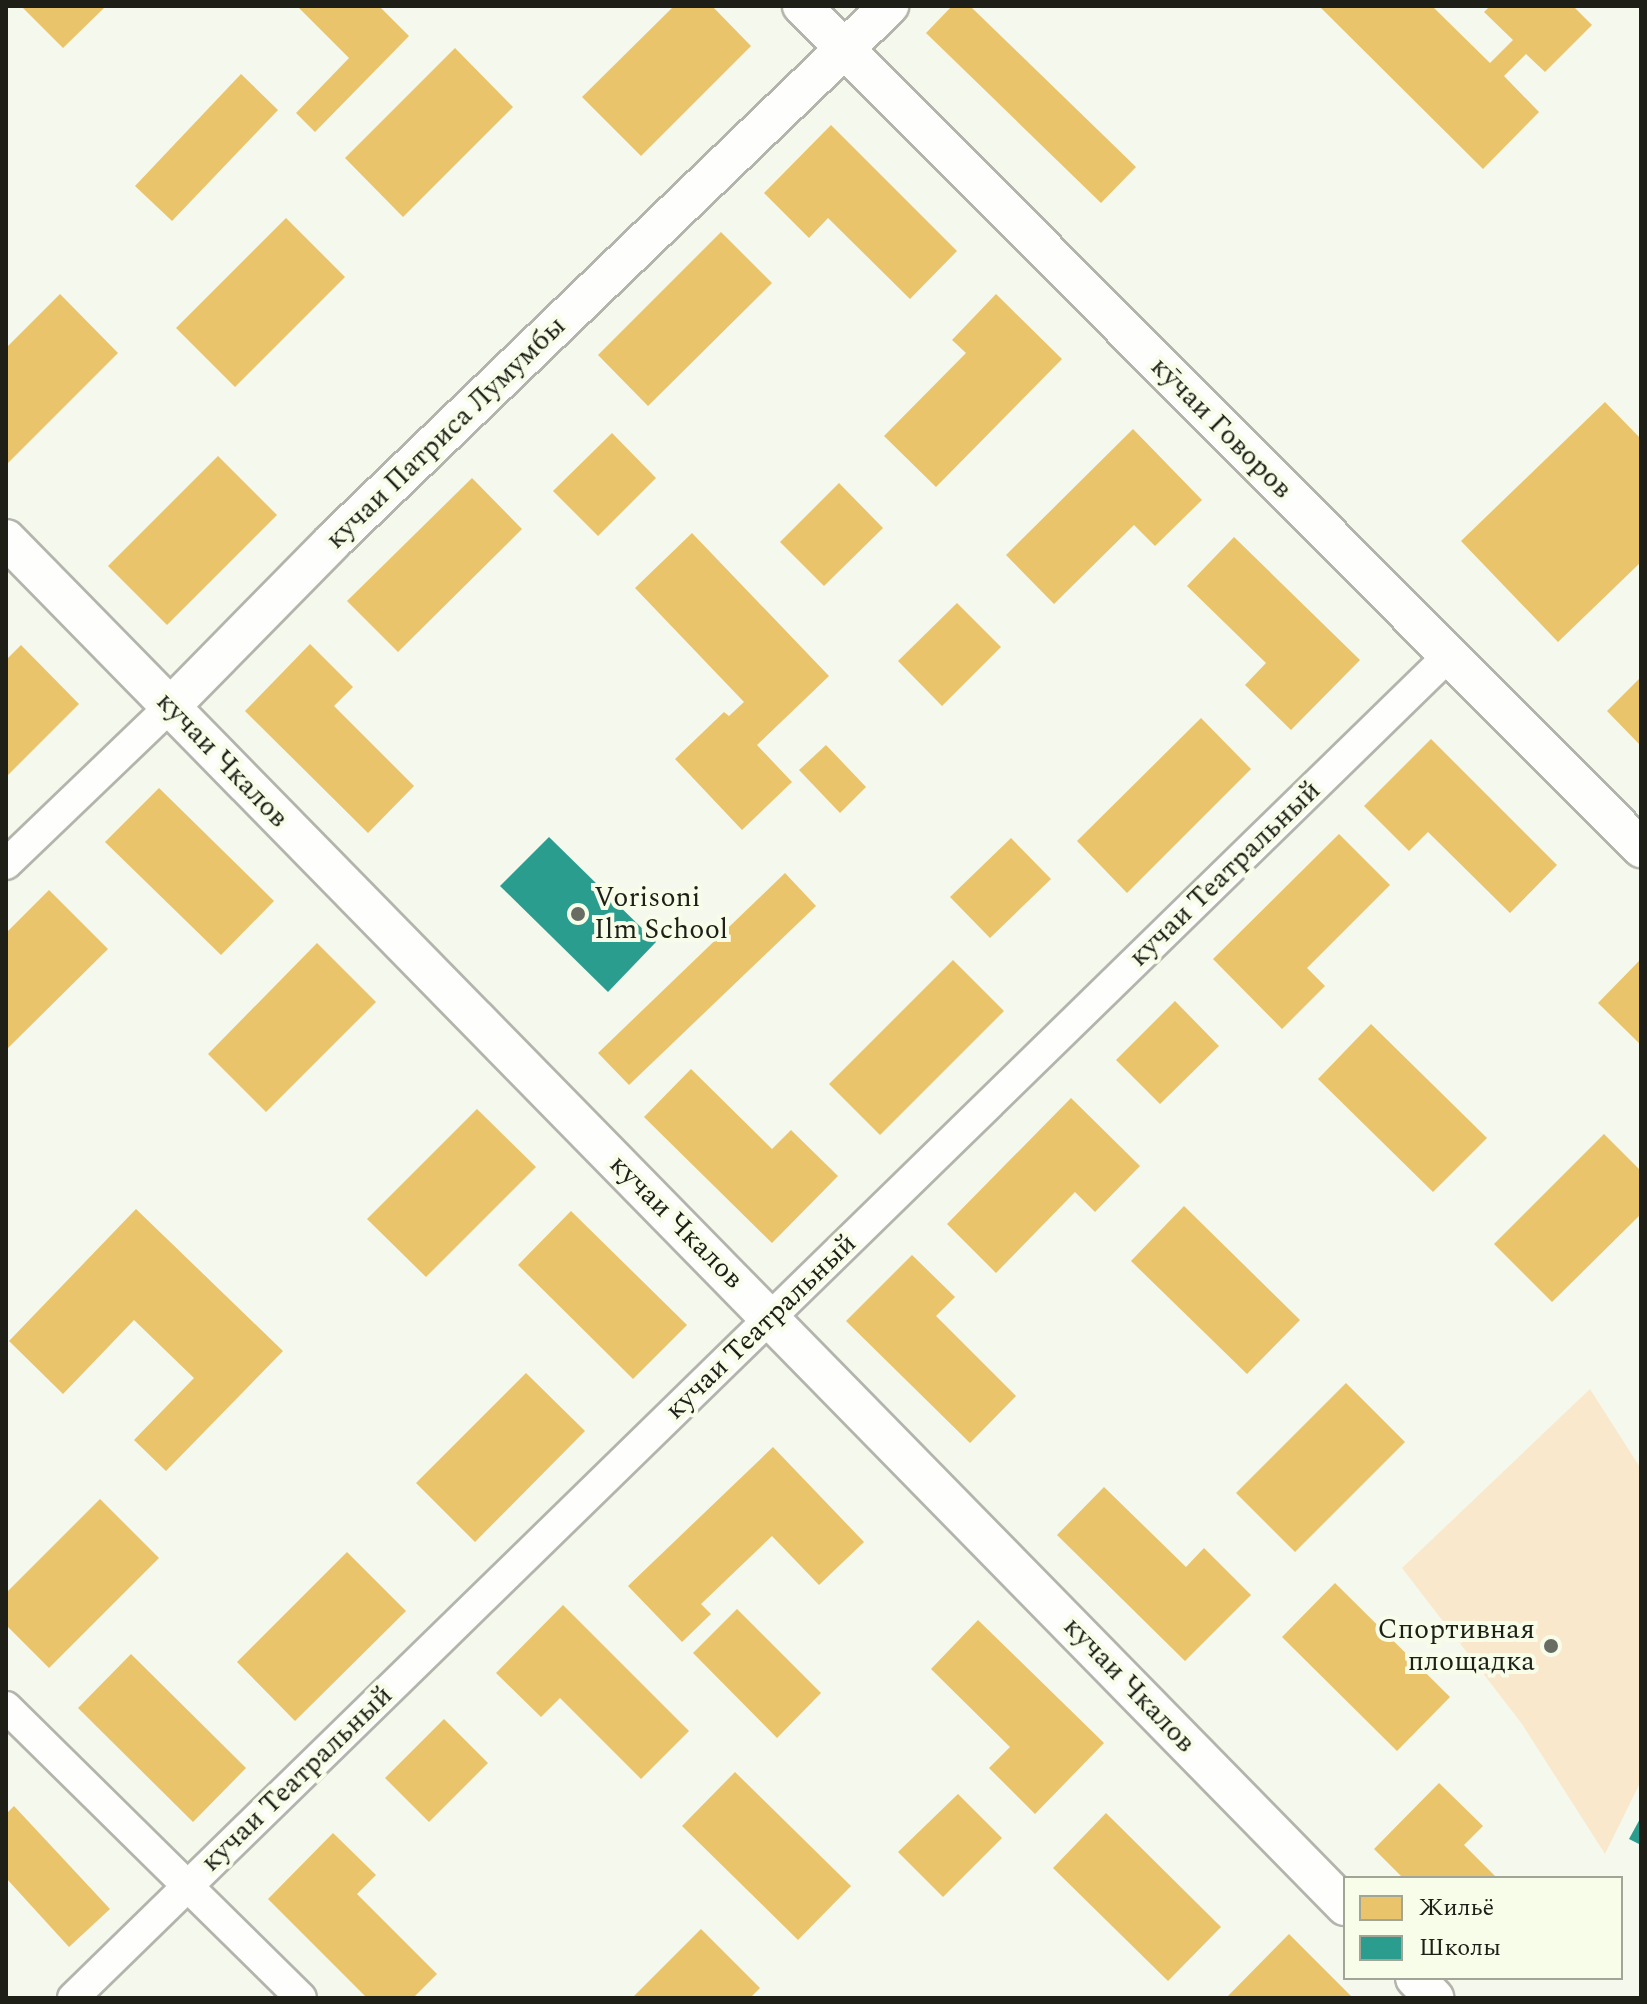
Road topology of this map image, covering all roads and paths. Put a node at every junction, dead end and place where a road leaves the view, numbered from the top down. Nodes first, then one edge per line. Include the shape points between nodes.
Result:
1 (802, 6) edge
2 (889, 6) edge
3 (843, 50) junction
4 (6, 539) edge
5 (1449, 655) junction
6 (172, 705) junction
7 (1641, 848) edge
8 (6, 864) edge
9 (771, 1318) junction
10 (6, 1707) edge
11 (188, 1883) junction
12 (1343, 1904) edge
13 (1417, 1980) edge
14 (73, 1998) edge
15 (301, 1998) edge
16 (1434, 1998) edge

1 - 3 street, кӯчаи Говоров
2 - 3 street, кучаи Патриса Лумумбы
3 - 5 street, кӯчаи Говоров
3 - 6 street, кучаи Патриса Лумумбы via 333,541
4 - 6 street, кучаи Чкалов
5 - 7 street, кӯчаи Говоров
5 - 9 street, кучаи Театральный
6 - 8 street, кучаи Патриса Лумумбы
6 - 9 street, кучаи Чкалов via 336,880
9 - 11 street, кучаи Театральный
9 - 12 street, кучаи Чкалов
10 - 11 street
11 - 14 street, кучаи Театральный
11 - 15 street
13 - 16 street

